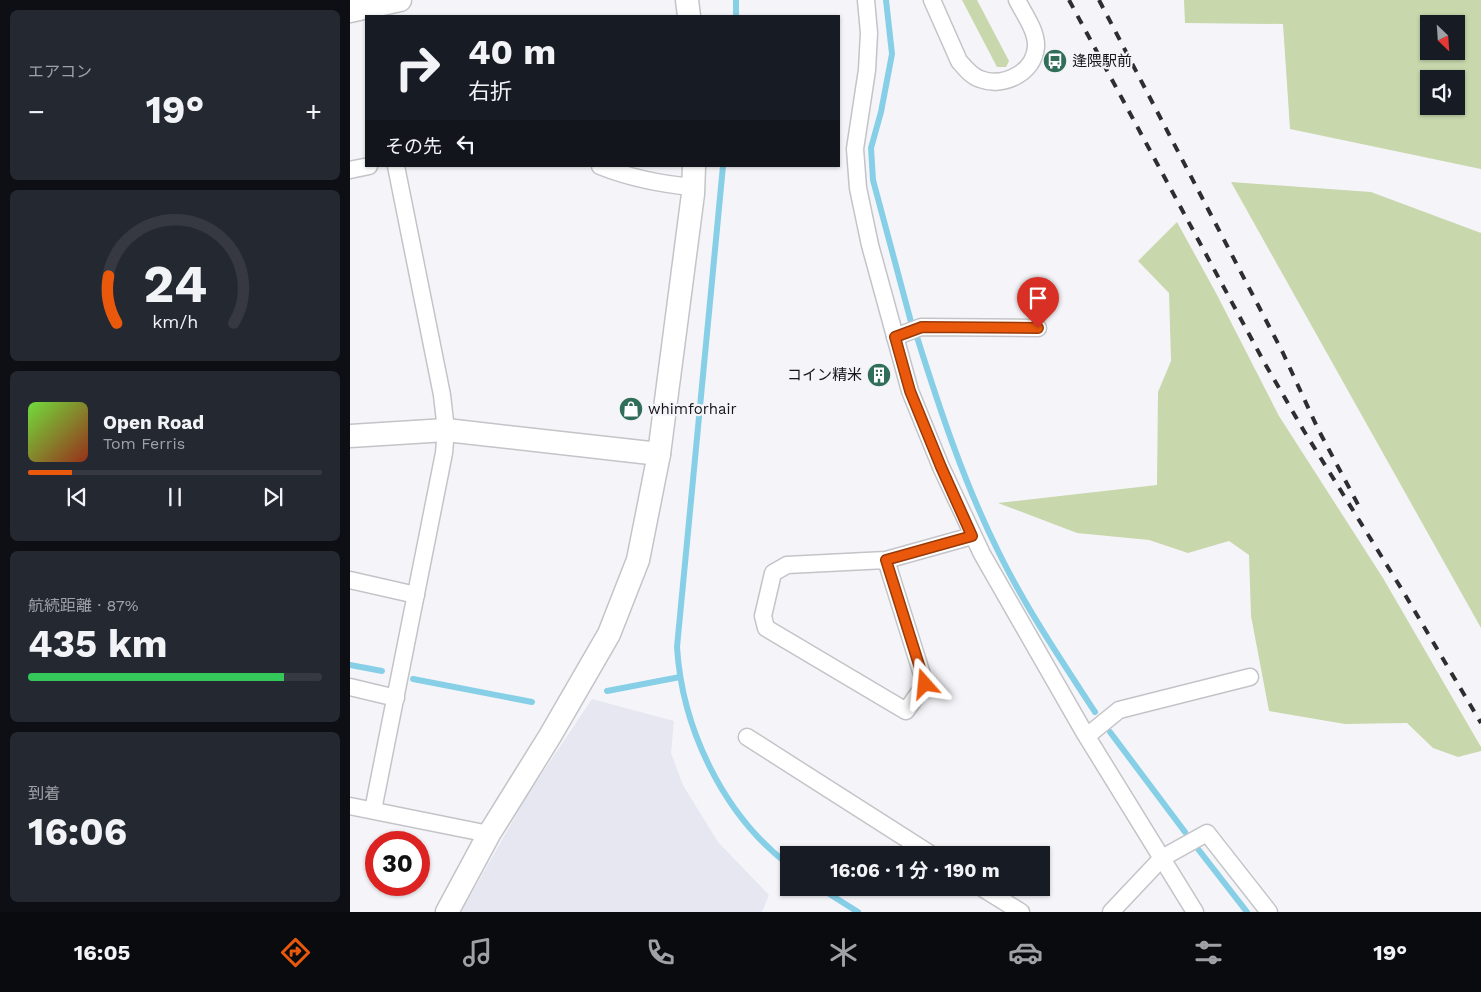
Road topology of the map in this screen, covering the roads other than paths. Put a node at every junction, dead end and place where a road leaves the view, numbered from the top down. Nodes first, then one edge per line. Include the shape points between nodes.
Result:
1 (400, 0) edge
2 (687, 0) edge
3 (866, 0) edge
4 (932, 0) edge
5 (1006, 0) edge
6 (1017, 0) edge
7 (350, 11) edge
8 (375, 11) edge
9 (689, 15) edge
10 (1008, 79) junction
11 (365, 167) edge
12 (396, 167) edge
13 (602, 167) edge
14 (350, 170) edge
15 (693, 177) edge
16 (1038, 328) dead end
17 (895, 337) junction
18 (446, 430) junction
19 (350, 436) edge
20 (659, 454) junction
21 (972, 536) junction
22 (886, 560) junction
23 (350, 580) edge
24 (416, 594) junction
25 (1250, 677) dead end
26 (350, 687) edge
27 (396, 698) junction
28 (1087, 736) junction
29 (747, 737) dead end
30 (350, 806) edge
31 (373, 810) junction
32 (489, 834) junction
33 (918, 846) edge
34 (1162, 858) junction
35 (995, 896) edge
36 (447, 912) edge
37 (1021, 912) edge
38 (1111, 912) edge
39 (1195, 912) edge
40 (1269, 912) edge

1 - 8 street
2 - 9 street
3 - 17 street via 869,33 867,70 855,149 858,188
4 - 10 street via 965,68 978,79
5 - 10 street via 1026,44 1021,66
6 - 10 street via 1033,32 1036,49 1028,68
7 - 8 street
11 - 14 street
12 - 18 street via 442,394
13 - 15 street via 658,183
15 - 20 street
16 - 17 street via 922,327
17 - 21 street via 910,391
18 - 19 street
18 - 20 street
18 - 24 street
20 - 32 street via 638,560 609,634
21 - 22 street
21 - 28 street
22 - 22 street via 925,684 906,711 766,628 763,616 773,573 787,565
23 - 24 street
24 - 27 street
25 - 28 street via 1120,710
26 - 27 street
27 - 31 street
28 - 34 street
29 - 33 street
30 - 31 street
31 - 32 street
32 - 36 street
34 - 38 street
34 - 39 street
34 - 40 street via 1207,833
35 - 37 street

